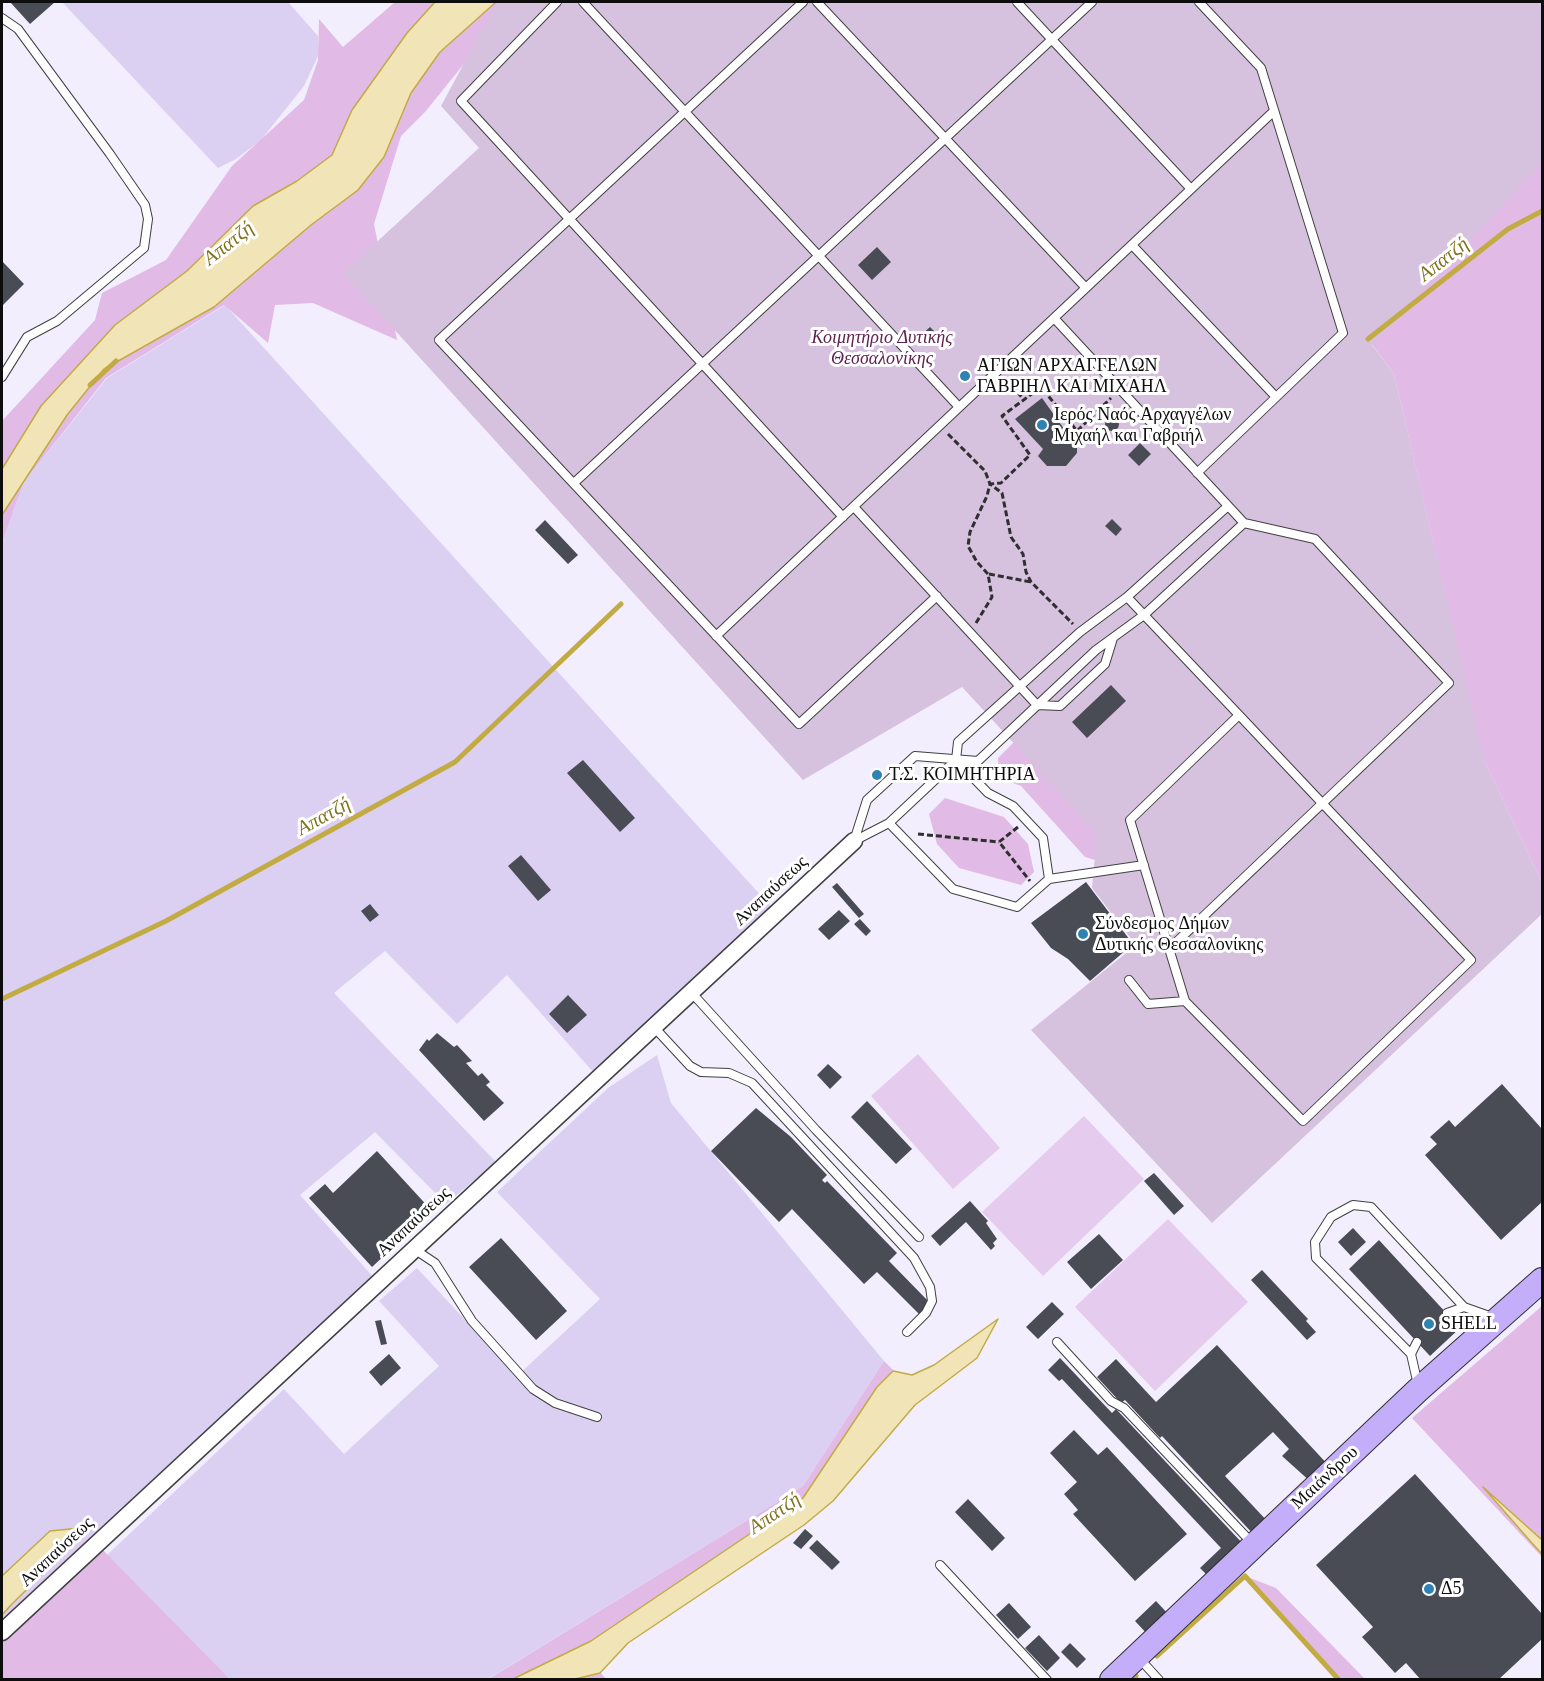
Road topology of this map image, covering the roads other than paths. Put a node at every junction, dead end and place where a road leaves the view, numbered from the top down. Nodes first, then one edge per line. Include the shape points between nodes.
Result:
1 (557, 2) edge
2 (583, 2) edge
3 (803, 2) edge
4 (817, 2) edge
5 (1017, 2) edge
6 (1092, 2) edge
7 (1199, 2) edge
8 (2, 18) edge
9 (1052, 39) junction
10 (1274, 111) junction
11 (685, 112) junction
12 (945, 138) junction
13 (1191, 189) junction
14 (569, 219) junction
15 (1132, 245) junction
16 (818, 256) junction
17 (1086, 288) junction
18 (1054, 318) junction
19 (702, 364) junction
20 (2, 377) edge
21 (1276, 397) junction
22 (959, 407) junction
23 (1197, 473) junction
24 (574, 483) junction
25 (1228, 506) junction
26 (854, 507) junction
27 (843, 517) junction
28 (1244, 523) junction
29 (937, 596) junction
30 (1127, 597) junction
31 (1144, 615) junction
32 (716, 636) junction
33 (1113, 638) junction
34 (1020, 686) junction
35 (1037, 705) junction
36 (1239, 715) junction
37 (956, 760) junction
38 (1322, 803) junction
39 (889, 823) junction
40 (854, 841) junction
41 (1144, 865) junction
42 (1049, 879) junction
43 (1169, 949) junction
44 (1129, 980) dead end
45 (691, 992) junction
46 (1185, 1001) junction
47 (653, 1026) junction
48 (919, 1237) dead end
49 (414, 1249) junction
50 (1542, 1280) edge
51 (1464, 1307) junction
52 (1447, 1313) dead end
53 (1498, 1319) junction
54 (907, 1332) dead end
55 (1057, 1342) dead end
56 (1417, 1342) dead end
57 (1411, 1354) junction
58 (1418, 1390) junction
59 (597, 1417) dead end
60 (1254, 1545) junction
61 (940, 1565) dead end
62 (2, 1632) edge
63 (1137, 1656) junction
64 (1047, 1680) edge
65 (1112, 1680) edge
66 (1159, 1680) edge

1 - 14 lane via 461,101
2 - 11 lane
3 - 11 lane
4 - 12 lane
5 - 9 lane
6 - 9 lane
7 - 10 lane via 1261,68
8 - 20 lane via 18,29 110,154 145,205 148,219 144,248 57,321 27,337
9 - 12 lane
9 - 13 lane
10 - 13 lane
10 - 21 lane via 1343,333
11 - 14 lane
11 - 16 lane
12 - 16 lane
12 - 17 lane
13 - 15 lane
14 - 19 lane
14 - 24 lane via 439,340
15 - 17 lane
15 - 21 lane
16 - 19 lane
16 - 22 lane
17 - 18 lane
18 - 22 lane
18 - 23 lane
19 - 24 lane
19 - 27 lane
21 - 23 lane
22 - 26 lane
23 - 25 lane
24 - 32 lane
25 - 28 lane
25 - 30 lane
26 - 27 lane
26 - 29 lane
27 - 32 lane
28 - 31 lane
28 - 38 lane via 1315,539 1449,683
29 - 32 lane via 799,724
29 - 34 lane
30 - 31 lane
30 - 34 lane via 1080,632
31 - 33 lane
31 - 36 lane
33 - 35 lane
33 - 35 lane via 1105,664 1060,706
34 - 35 lane
34 - 37 lane via 958,742
35 - 37 lane via 978,761
36 - 38 lane
36 - 41 lane via 1130,820
37 - 39 lane
37 - 40 lane via 915,756 867,800
37 - 42 lane via 988,793 1013,806 1043,838
38 - 43 lane
38 - 46 lane via 1471,960 1303,1121
39 - 40 lane
39 - 42 lane via 953,889 1017,907
40 - 45 street, Αναπαύσεως
41 - 42 lane
41 - 43 lane
43 - 46 lane
44 - 46 lane via 1148,1004
45 - 47 street, Αναπαύσεως
45 - 48 lane
47 - 49 street, Αναπαύσεως
47 - 54 lane via 690,1066 701,1072 740,1076 752,1083 914,1258 933,1301
49 - 59 lane via 435,1263 472,1321 533,1389 555,1403
49 - 62 street, Αναπαύσεως
50 - 53 main road, Μαιάνδρου
51 - 52 lane
51 - 53 lane
51 - 57 lane via 1371,1207 1353,1204 1331,1217 1315,1242 1316,1258
53 - 58 main road, Μαιάνδρου
55 - 60 lane
56 - 57 lane
57 - 58 lane
58 - 60 main road, Μαιάνδρου
60 - 63 main road, Μαιάνδρου
61 - 64 lane
63 - 65 main road, Μαιάνδρου
63 - 66 lane

